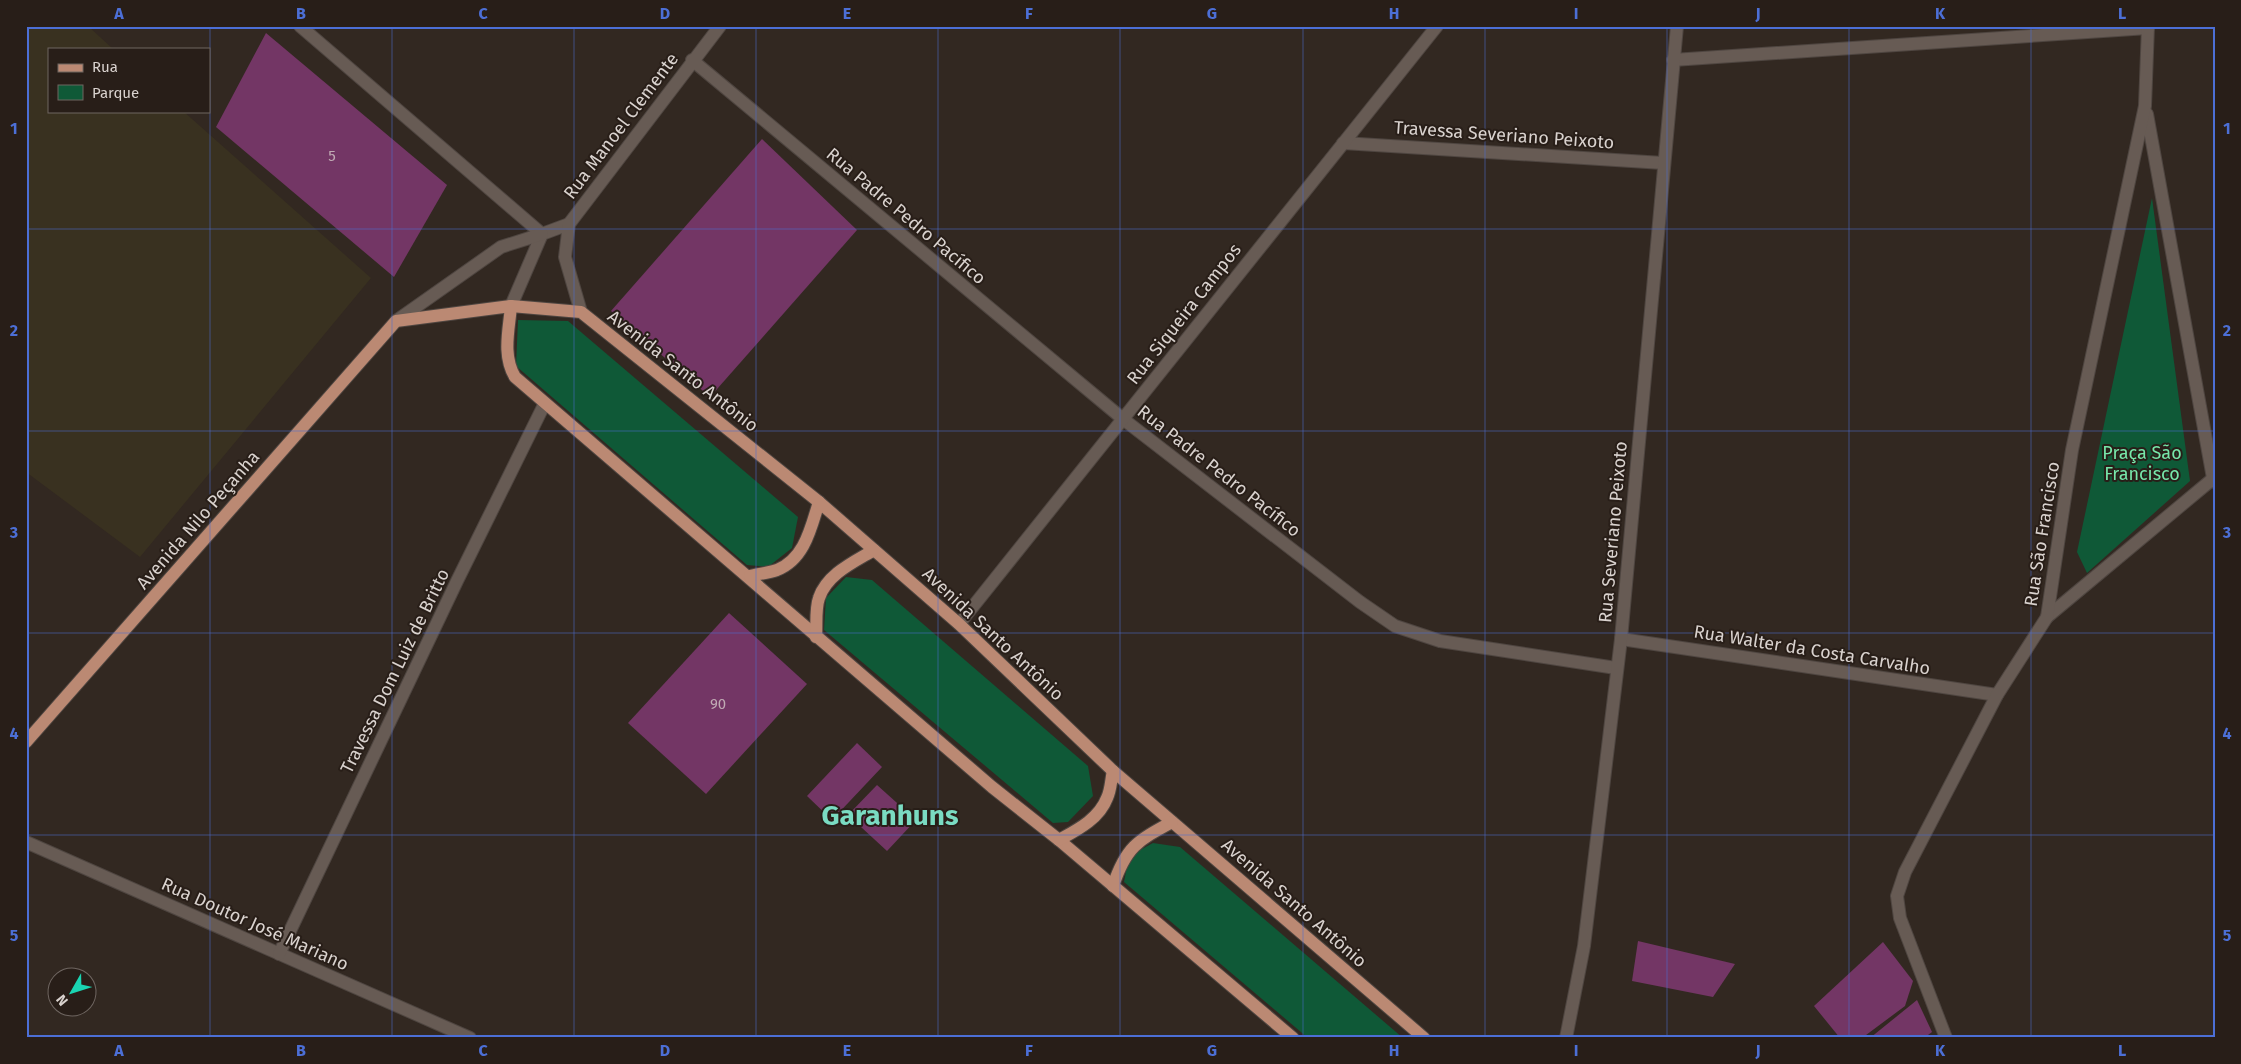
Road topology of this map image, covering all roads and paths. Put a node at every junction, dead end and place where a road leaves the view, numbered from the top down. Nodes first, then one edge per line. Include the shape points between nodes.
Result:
1 (300, 26) edge
2 (720, 26) edge
3 (1437, 26) edge
4 (1677, 26) edge
5 (2148, 27) edge
6 (692, 60) junction
7 (1673, 60) junction
8 (2145, 106) junction
9 (1343, 142) junction
10 (1663, 163) junction
11 (569, 224) junction
12 (542, 234) junction
13 (511, 306) junction
14 (581, 312) junction
15 (396, 321) junction
16 (545, 403) junction
17 (1123, 419) junction
18 (2214, 479) edge
19 (819, 502) junction
20 (874, 550) junction
21 (750, 576) junction
22 (2047, 617) junction
23 (960, 624) junction
24 (816, 637) junction
25 (1621, 639) junction
26 (1616, 668) junction
27 (1997, 695) junction
28 (26, 742) edge
29 (1113, 771) junction
30 (1172, 822) junction
31 (1059, 840) junction
32 (26, 842) edge
33 (1113, 886) junction
34 (279, 954) junction
35 (470, 1038) edge
36 (1293, 1038) edge
37 (1424, 1038) edge
38 (1566, 1038) edge
39 (1946, 1038) edge

1 - 12 street
2 - 6 street, Rua Manoel Clemente
3 - 9 street, Rua Siqueira Campos
4 - 7 street, Rua Severiano Peixoto
5 - 7 street
5 - 8 street, Rua São Francisco
6 - 11 street, Rua Manoel Clemente
6 - 17 street, Rua Padre Pedro Pacífico
7 - 10 street, Rua Severiano Peixoto
8 - 18 street
8 - 22 street, Rua São Francisco via 2072,450
9 - 10 street, Travessa Severiano Peixoto
9 - 17 street, Rua Siqueira Campos
10 - 25 street, Rua Severiano Peixoto
11 - 12 street
11 - 14 street via 565,257
12 - 13 street
12 - 15 street via 501,247
13 - 14 main road, Avenida Santo Antônio
13 - 15 main road, Avenida Santo Antônio
13 - 16 main road via 508,365 515,377
14 - 19 main road, Avenida Santo Antônio
15 - 28 main road, Avenida Nilo Peçanha
16 - 21 main road
16 - 34 street, Travessa Dom Luiz de Britto
17 - 23 street, Rua Siqueira Campos
17 - 26 street, Rua Padre Pedro Pacífico via 1395,626 1440,641
18 - 22 street
19 - 20 main road, Avenida Santo Antônio
19 - 21 main road via 809,536 796,557 778,570
20 - 23 main road, Avenida Santo Antônio
20 - 24 main road via 839,571 826,585 818,599
21 - 24 main road
22 - 27 street, Rua São Francisco
23 - 29 main road, Avenida Santo Antônio
24 - 31 main road
25 - 26 street, Rua Severiano Peixoto
25 - 27 street, Rua Walter da Costa Carvalho
26 - 38 street, Rua Severiano Peixoto via 1584,946
27 - 39 street, Rua São Francisco via 1905,872 1897,896 1900,918
29 - 30 main road, Avenida Santo Antônio
29 - 31 main road via 1107,798 1096,815
30 - 33 main road via 1133,846 1121,862
30 - 37 main road, Avenida Santo Antônio
31 - 33 main road
32 - 34 street, Rua Doutor José Mariano
33 - 36 main road
34 - 35 street, Rua Doutor José Mariano

